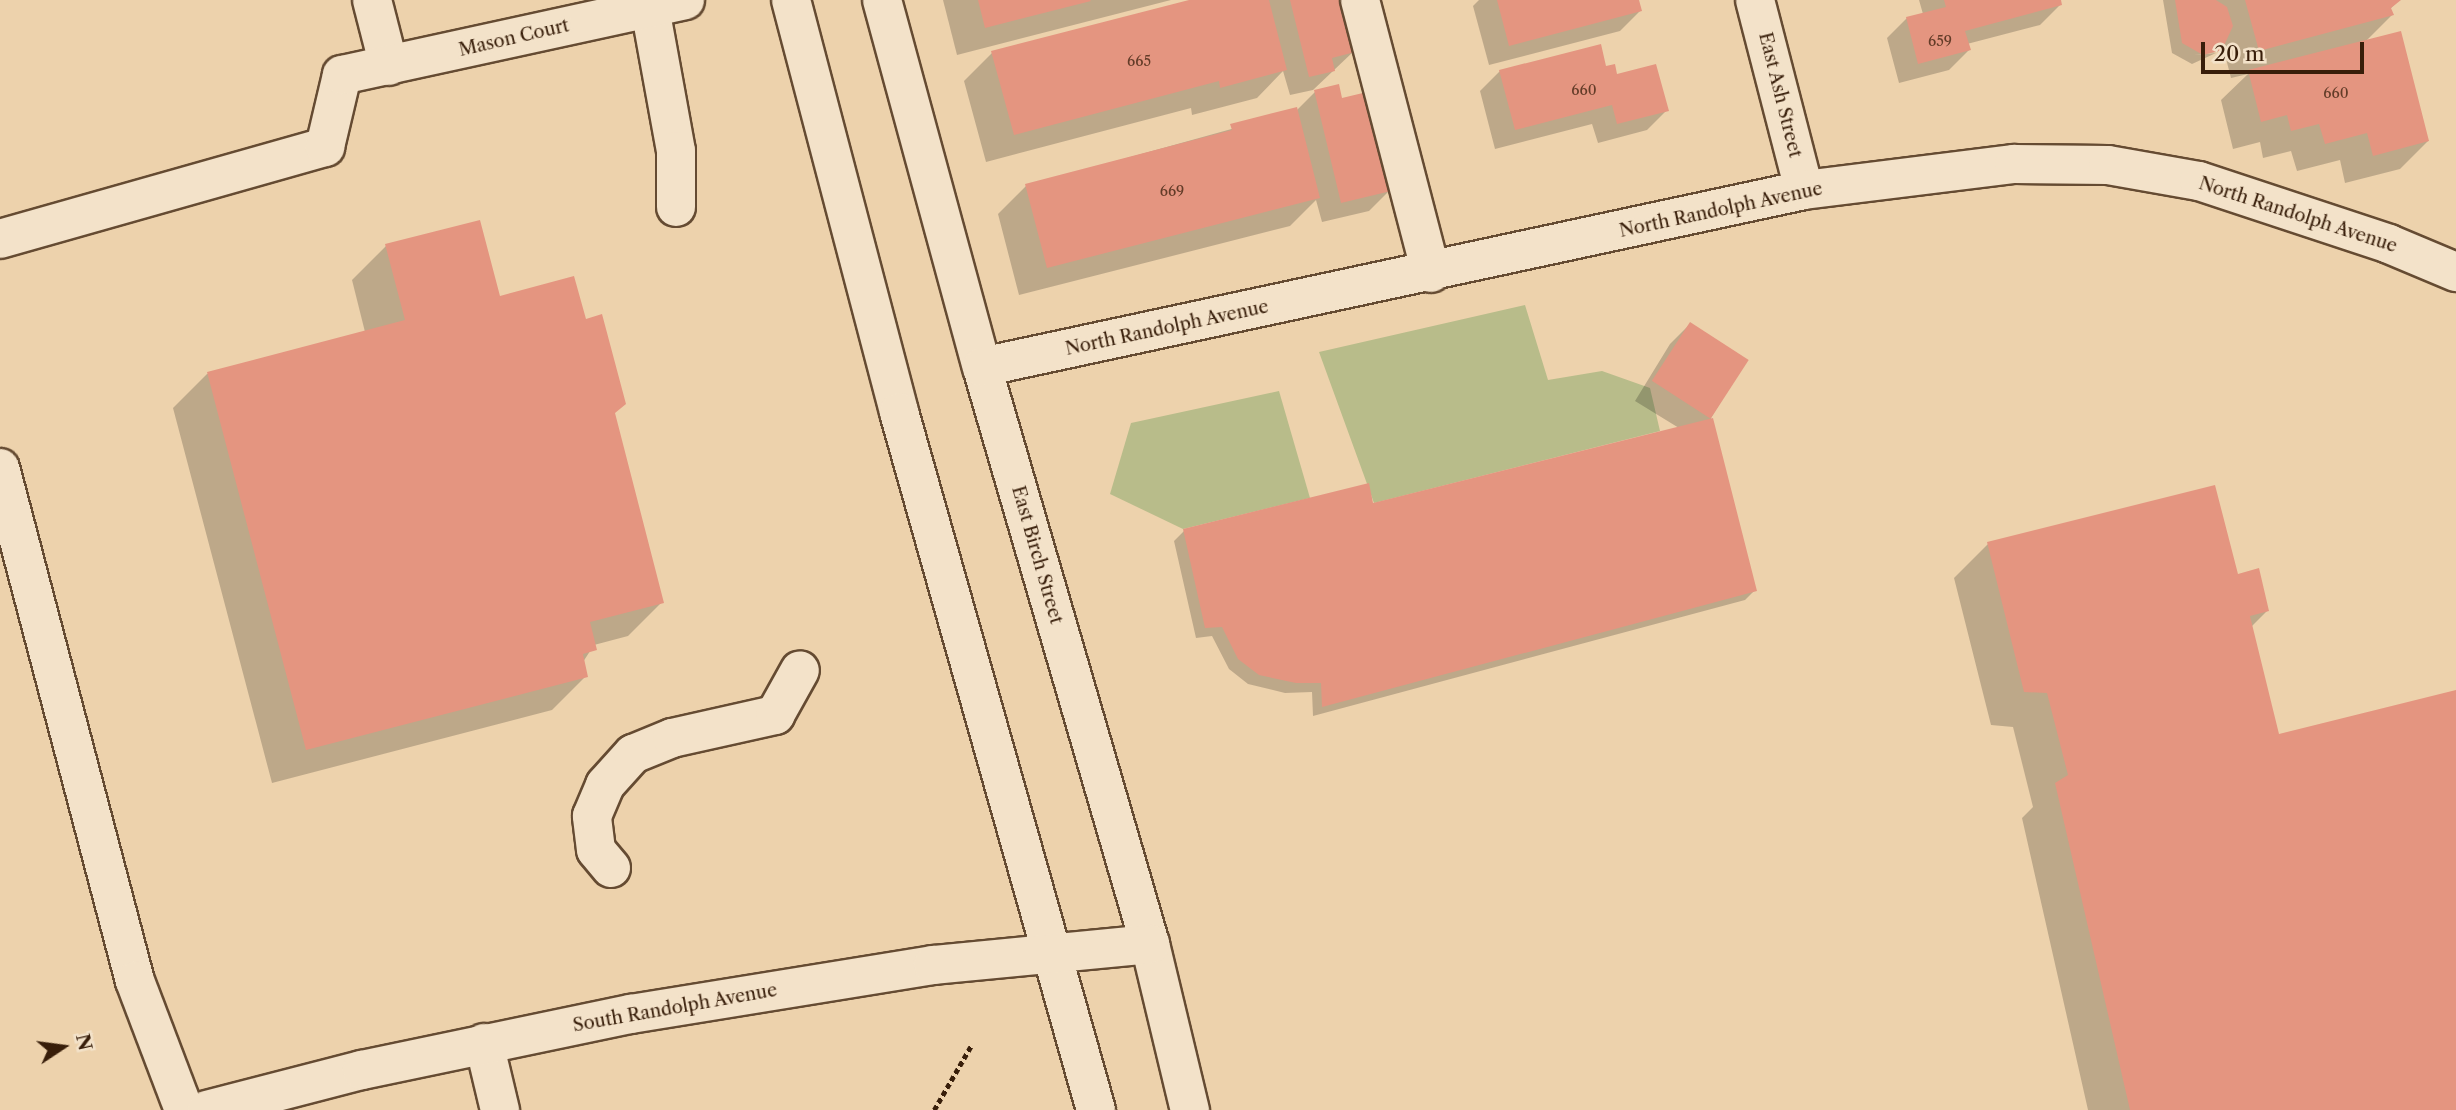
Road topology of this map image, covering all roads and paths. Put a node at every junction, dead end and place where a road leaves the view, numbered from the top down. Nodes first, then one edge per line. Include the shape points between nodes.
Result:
1 (372, 0) edge
2 (791, 0) edge
3 (881, 0) edge
4 (1360, 0) edge
5 (1755, 0) edge
6 (668, 4) edge
7 (389, 66) junction
8 (1804, 190) junction
9 (676, 207) dead end
10 (0, 239) edge
11 (2456, 272) edge
12 (1431, 273) junction
13 (982, 368) junction
14 (0, 468) edge
15 (800, 670) dead end
16 (611, 868) dead end
17 (1150, 944) junction
18 (1053, 950) junction
19 (484, 1043) junction
20 (971, 1046) dead end
21 (184, 1110) edge
22 (207, 1110) edge
23 (500, 1110) edge
24 (934, 1110) edge
25 (1096, 1110) edge
26 (1190, 1110) edge

1 - 7 street
2 - 18 street via 899,412
3 - 13 street, East Birch Street
4 - 12 street
5 - 8 street, East Ash Street
6 - 7 street, Mason Court
6 - 9 street
7 - 10 street, Mason Court via 342,75 325,147
8 - 11 street, North Randolph Avenue via 2014,164 2108,165 2199,181 2389,244
8 - 12 street, North Randolph Avenue
12 - 13 street, North Randolph Avenue
13 - 17 street, East Birch Street
14 - 21 street via 135,981
15 - 16 street via 775,715 673,738 633,754 604,785 592,816 596,850
17 - 18 street, South Randolph Avenue
17 - 26 street, East Birch Street
18 - 19 street, South Randolph Avenue via 907,969
18 - 25 street
19 - 22 street, South Randolph Avenue
19 - 23 street
20 - 24 path

